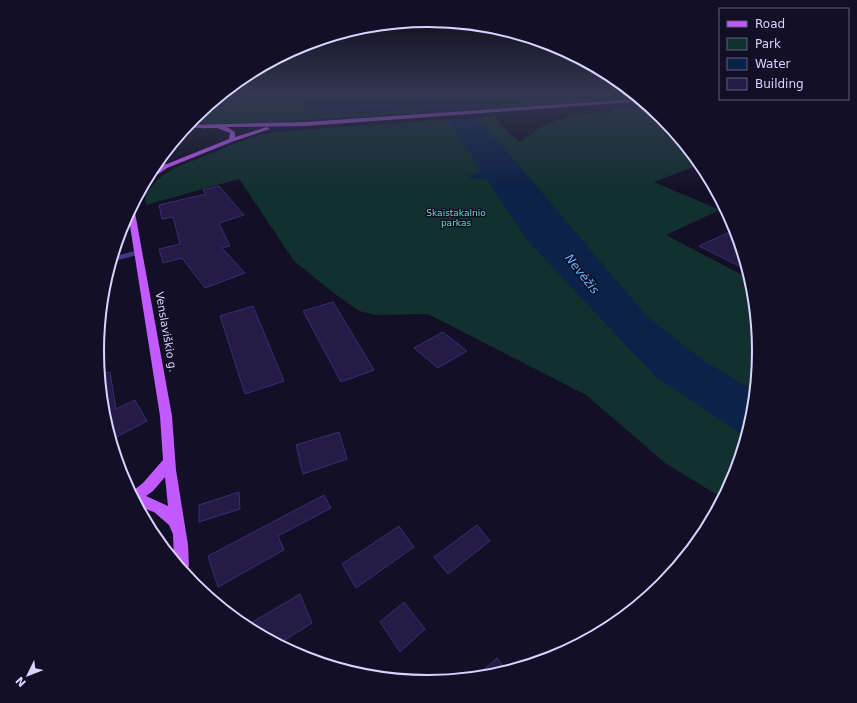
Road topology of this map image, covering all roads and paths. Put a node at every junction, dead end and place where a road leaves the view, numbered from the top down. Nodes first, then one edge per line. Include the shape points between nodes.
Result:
1 (200, 126) edge
2 (217, 126) junction
3 (226, 126) edge
4 (292, 126) edge
5 (195, 127) edge
6 (204, 127) junction
7 (232, 140) junction
8 (162, 166) edge
9 (168, 166) junction
10 (158, 172) edge
11 (133, 217) edge
12 (138, 252) junction
13 (118, 258) edge
14 (170, 462) junction
15 (137, 496) edge
16 (140, 500) edge
17 (178, 526) junction
18 (180, 560) edge

1 - 6 street
2 - 3 main road
2 - 6 main road
2 - 7 main road via 233,132
4 - 7 main road via 262,130
5 - 6 main road
7 - 9 main road
8 - 9 main road
9 - 10 main road
11 - 12 main road, Venslaviškio g.
12 - 13 street
12 - 14 main road, Venslaviškio g. via 166,416
14 - 15 main road
14 - 17 main road, Venslaviškio g.
16 - 17 main road via 158,506
17 - 18 main road, Venslaviškio g.

